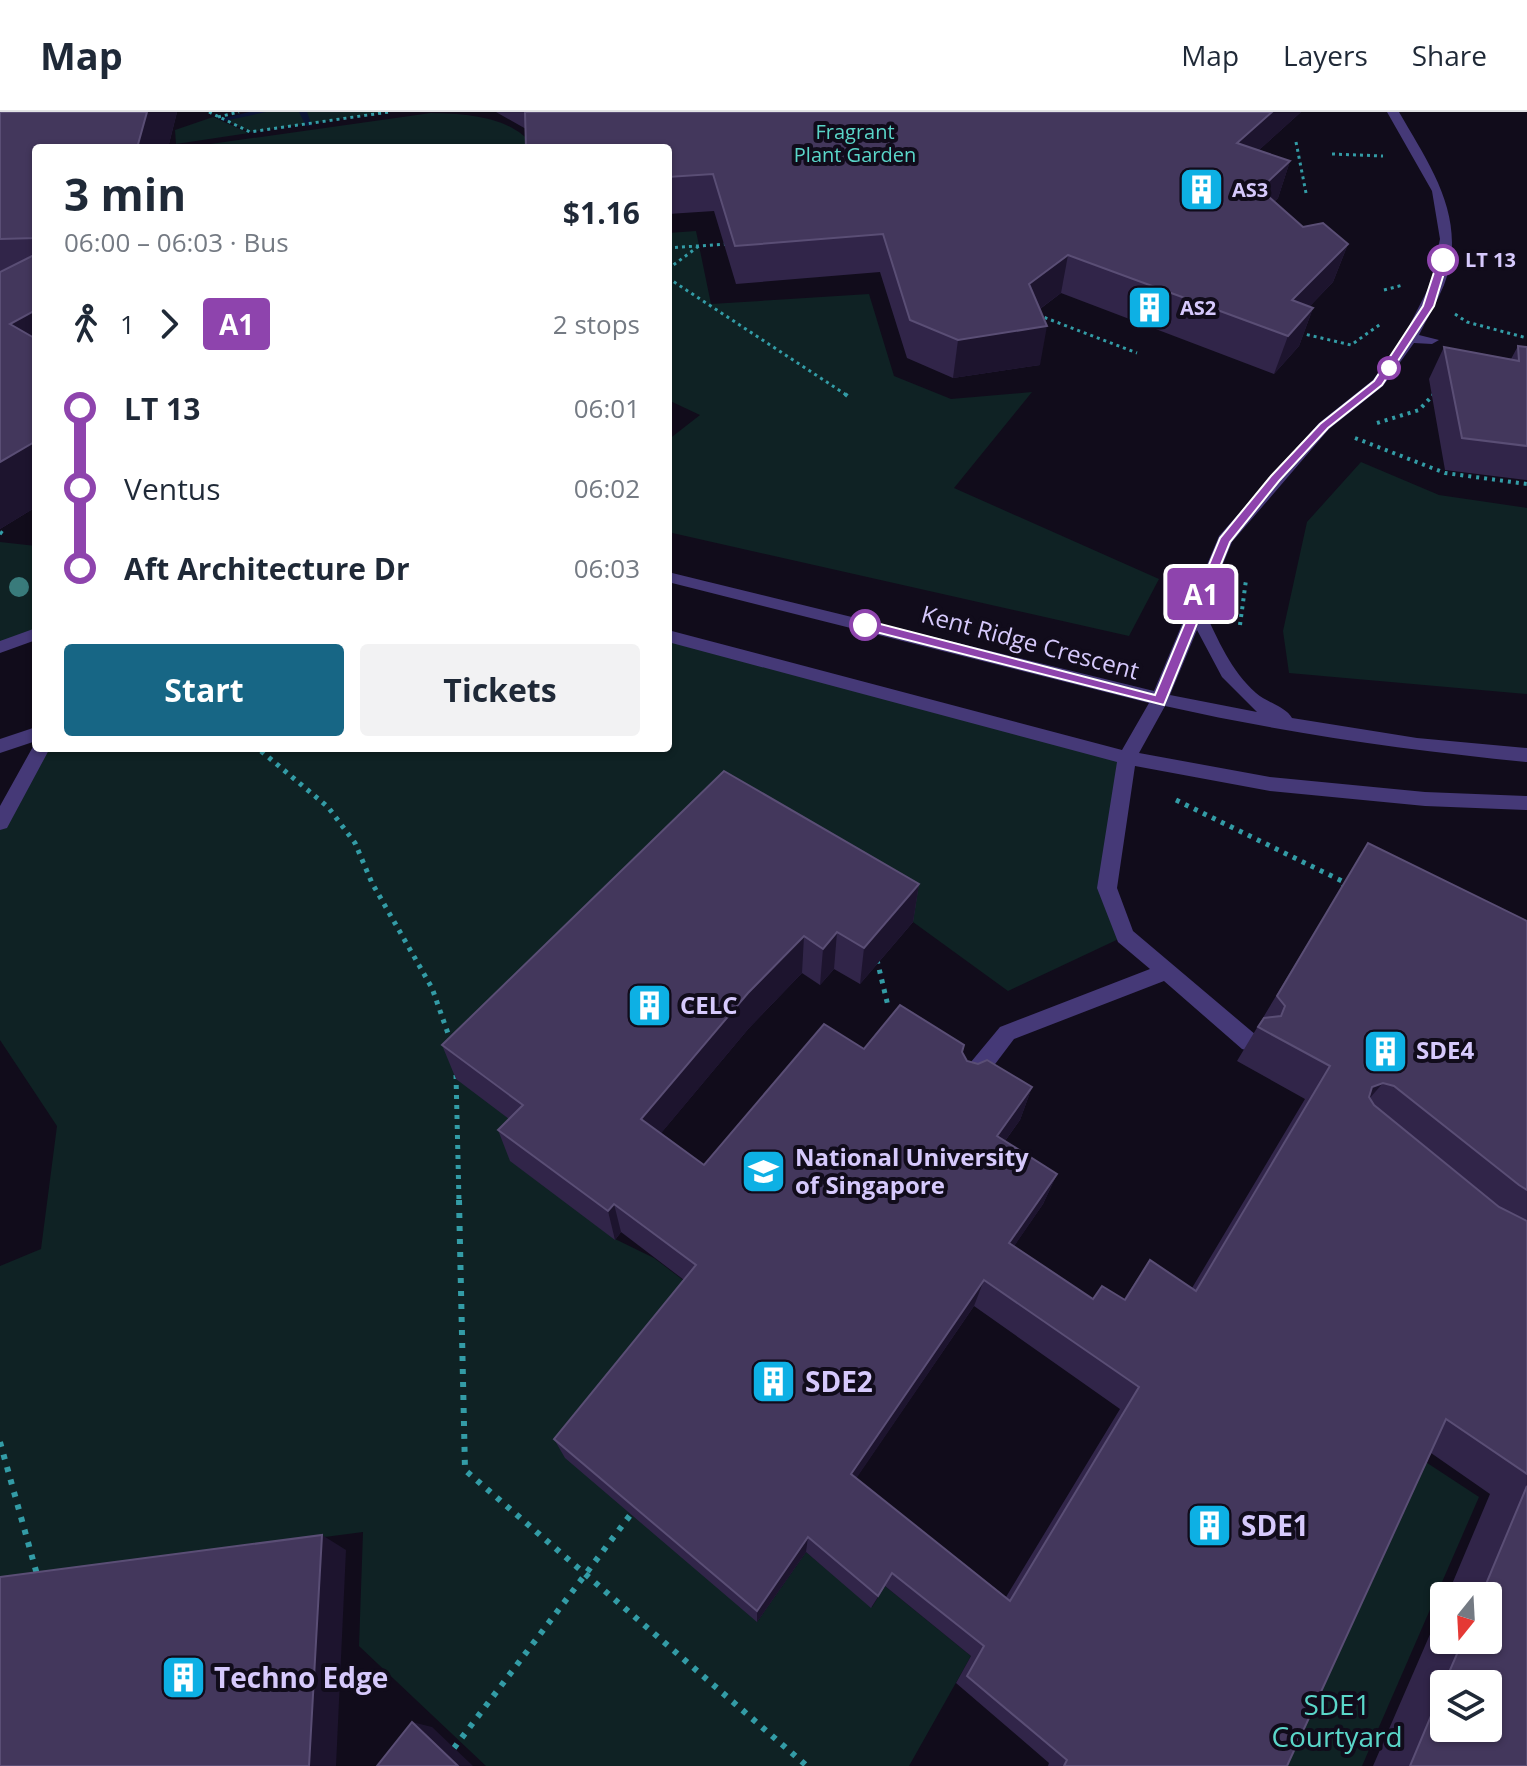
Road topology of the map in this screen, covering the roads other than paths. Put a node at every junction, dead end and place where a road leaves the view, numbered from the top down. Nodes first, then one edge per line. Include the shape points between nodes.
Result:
1 (1393, 112) edge
2 (1410, 339) junction
3 (1432, 340) dead end
4 (672, 578) edge
5 (1195, 608) junction
6 (32, 635) edge
7 (672, 637) edge
8 (0, 647) edge
9 (1159, 701) junction
10 (1325, 733) junction
11 (32, 735) edge
12 (0, 746) edge
13 (39, 752) edge
14 (1527, 755) edge
15 (1127, 758) junction
16 (1527, 803) edge
17 (0, 823) edge
18 (1165, 972) junction
19 (1249, 1042) dead end
20 (967, 1084) edge

1 - 2 street via 1438,191 1446,239 1438,283
2 - 3 street
2 - 5 street via 1378,383 1324,426 1225,540
4 - 9 street, Kent Ridge Crescent
5 - 9 street
5 - 10 street via 1222,666 1241,691 1267,712
6 - 8 street
7 - 15 street
9 - 10 street, Kent Ridge Crescent
9 - 15 street
10 - 14 street, Kent Ridge Crescent
11 - 12 street
13 - 17 street
15 - 16 street via 1270,784
15 - 18 street via 1107,888 1125,936
18 - 19 street
18 - 20 street via 1007,1033

